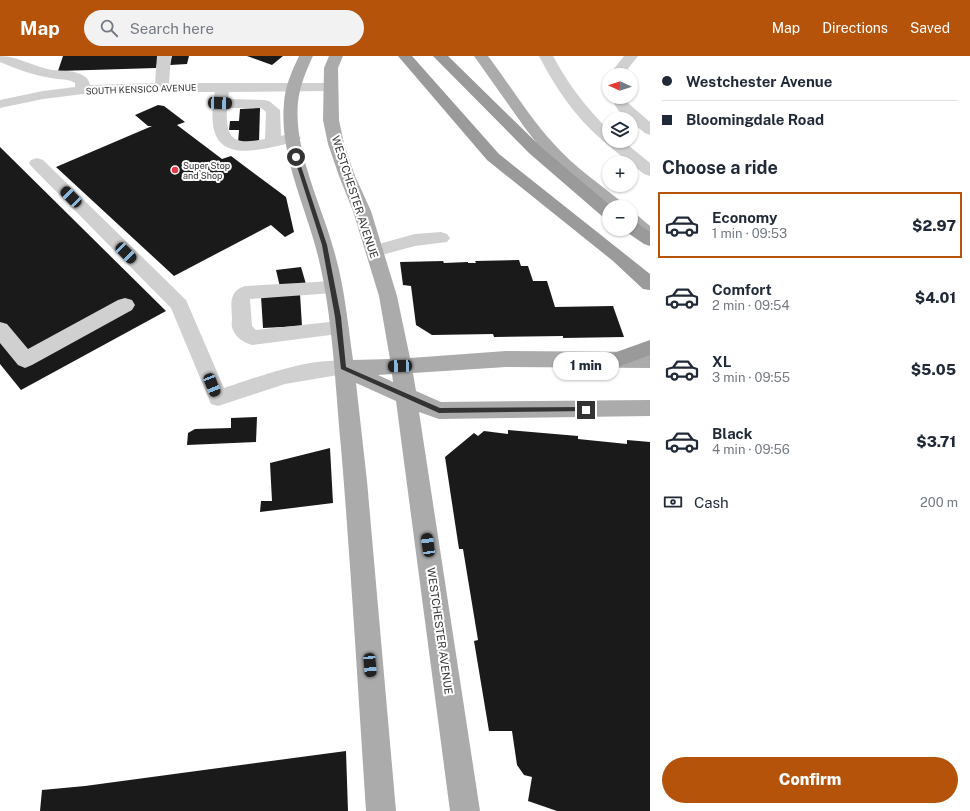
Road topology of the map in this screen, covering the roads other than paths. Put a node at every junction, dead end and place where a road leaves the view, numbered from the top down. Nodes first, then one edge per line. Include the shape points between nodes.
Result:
1 (164, 56) edge
2 (306, 56) edge
3 (336, 56) edge
4 (405, 56) edge
5 (440, 56) edge
6 (481, 56) edge
7 (546, 56) edge
8 (631, 56) edge
9 (0, 57) edge
10 (622, 68) edge
11 (162, 87) junction
12 (223, 87) junction
13 (331, 87) junction
14 (294, 88) junction
15 (83, 90) junction
16 (220, 103) junction
17 (0, 104) edge
18 (621, 104) edge
19 (273, 115) junction
20 (291, 116) junction
21 (650, 130) edge
22 (602, 131) edge
23 (293, 138) junction
24 (273, 142) junction
25 (622, 148) edge
26 (37, 163) dead end
27 (650, 171) edge
28 (608, 200) edge
29 (602, 207) edge
30 (638, 225) edge
31 (638, 232) edge
32 (650, 236) edge
33 (442, 238) dead end
34 (650, 240) edge
35 (374, 251) junction
36 (650, 284) edge
37 (333, 287) junction
38 (125, 305) dead end
39 (339, 328) junction
40 (0, 329) edge
41 (650, 347) edge
42 (615, 360) junction
43 (650, 360) edge
44 (400, 366) junction
45 (343, 368) junction
46 (406, 397) junction
47 (650, 408) edge
48 (381, 811) edge
49 (465, 811) edge

1 - 11 street
2 - 14 main road
3 - 13 main road, WESTCHESTER AVENUE via 331,68
4 - 36 highway via 493,157
5 - 29 highway via 536,150
6 - 28 main road via 548,148
7 - 22 street via 567,92
8 - 10 street
9 - 15 street via 27,68 74,76 82,80
11 - 12 street, SOUTH KENSICO AVENUE
11 - 15 street, SOUTH KENSICO AVENUE
12 - 14 street, SOUTH KENSICO AVENUE
12 - 16 street
13 - 14 street, SOUTH KENSICO AVENUE
13 - 35 main road, WESTCHESTER AVENUE via 331,120 336,144 362,211
14 - 20 main road
15 - 17 street, SOUTH KENSICO AVENUE
16 - 19 street via 264,104 273,110
16 - 24 street via 220,121 224,137 234,146
18 - 21 street
19 - 20 street
19 - 24 street
20 - 23 main road
23 - 24 street
23 - 37 main road via 300,174 324,245
25 - 27 street
26 - 45 street via 179,305 218,398 284,376
30 - 32 main road
31 - 34 highway
33 - 35 street via 415,240
35 - 44 main road, WESTCHESTER AVENUE via 388,296
37 - 39 main road
37 - 39 street via 245,293 240,299 242,330 252,338
38 - 40 street via 24,360
39 - 45 main road
41 - 42 highway
42 - 43 main road
42 - 44 main road via 506,359
44 - 45 main road
44 - 46 main road, WESTCHESTER AVENUE
45 - 46 main road
45 - 48 main road via 354,472
46 - 47 main road via 439,411 449,412
46 - 49 main road, WESTCHESTER AVENUE

